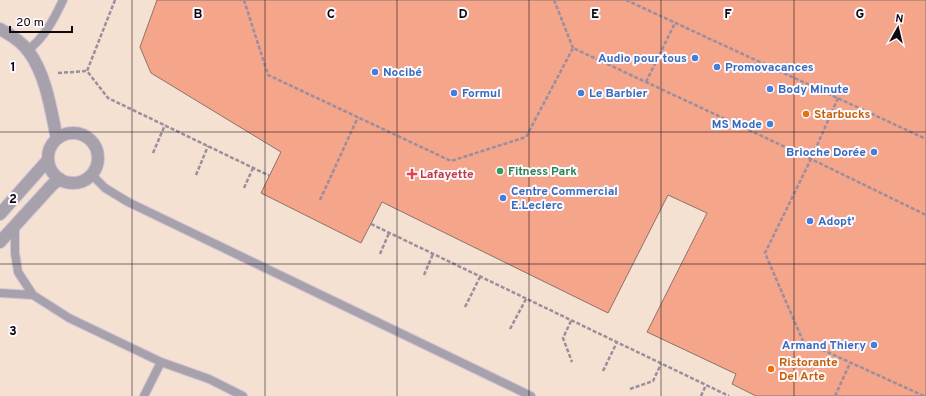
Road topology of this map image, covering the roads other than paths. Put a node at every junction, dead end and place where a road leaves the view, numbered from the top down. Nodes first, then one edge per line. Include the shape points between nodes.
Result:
1 (62, 0) edge
2 (0, 29) edge
3 (28, 50) junction
4 (57, 139) junction
5 (48, 160) junction
6 (91, 174) junction
7 (60, 179) junction
8 (0, 214) edge
9 (15, 226) junction
10 (0, 242) edge
11 (0, 293) edge
12 (33, 295) junction
13 (161, 362) junction
14 (144, 396) edge
15 (243, 396) edge
16 (531, 396) edge

1 - 3 lane via 51,24 36,44
2 - 3 street
3 - 4 street via 41,74
4 - 5 street via 48,152
4 - 6 street via 64,134 72,133 88,138 97,151 98,159
5 - 7 street via 52,171
5 - 8 street
6 - 7 street via 85,180 77,182
6 - 16 lane via 106,188 128,202
7 - 9 street
9 - 10 street
9 - 12 lane via 18,272
11 - 12 lane
12 - 13 lane via 69,318
13 - 14 lane
13 - 15 lane via 209,379

